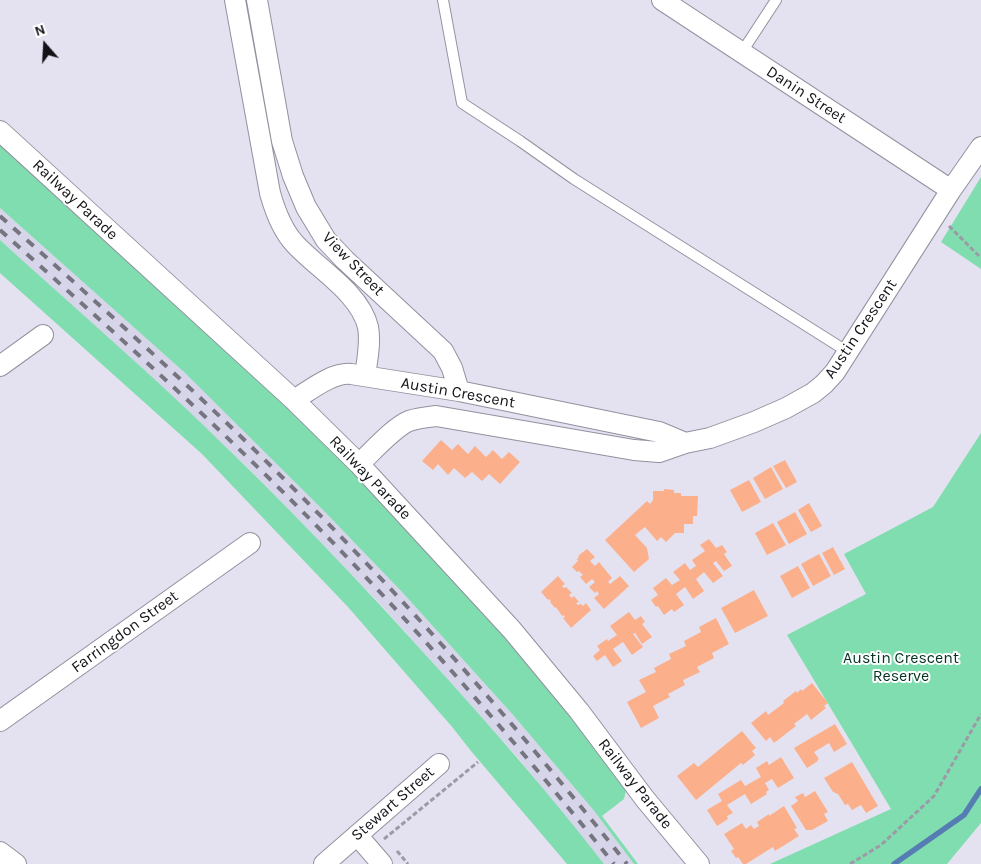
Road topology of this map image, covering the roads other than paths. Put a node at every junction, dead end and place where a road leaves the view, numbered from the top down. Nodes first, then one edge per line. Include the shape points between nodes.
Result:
1 (235, 0) edge
2 (257, 0) edge
3 (443, 0) edge
4 (662, 0) edge
5 (776, 0) edge
6 (742, 52) junction
7 (0, 131) edge
8 (981, 147) edge
9 (951, 190) junction
10 (43, 335) dead end
11 (848, 352) junction
12 (0, 366) edge
13 (365, 376) junction
14 (459, 391) junction
15 (294, 400) junction
16 (685, 443) junction
17 (359, 464) junction
18 (250, 543) dead end
19 (0, 721) edge
20 (439, 764) dead end
21 (357, 835) junction
22 (0, 852) edge
23 (376, 857) edge
24 (16, 864) edge
25 (324, 864) edge
26 (698, 864) edge

1 - 13 street, View Street via 275,210 294,243 361,308 370,342
2 - 14 street, View Street via 282,141 306,207 326,240 345,260 443,351
3 - 11 lane via 462,103 574,179
4 - 6 street, Danin Street
5 - 6 lane
6 - 9 street, Danin Street
7 - 15 street, Railway Parade
8 - 9 street, Austin Crescent
9 - 11 street, Austin Crescent
10 - 12 street
11 - 16 street, Austin Crescent via 824,384 798,402 723,434
13 - 14 street, Austin Crescent
13 - 15 street, Austin Crescent via 338,375
14 - 16 street, Austin Crescent via 659,432
15 - 17 street, Railway Parade
16 - 17 street, Austin Crescent via 659,452 634,450 436,416 419,418 403,425
17 - 26 street, Railway Parade via 512,630
18 - 19 street, Farringdon Street
20 - 21 street, Stewart Street
21 - 23 street
21 - 25 street, Stewart Street
22 - 24 street

